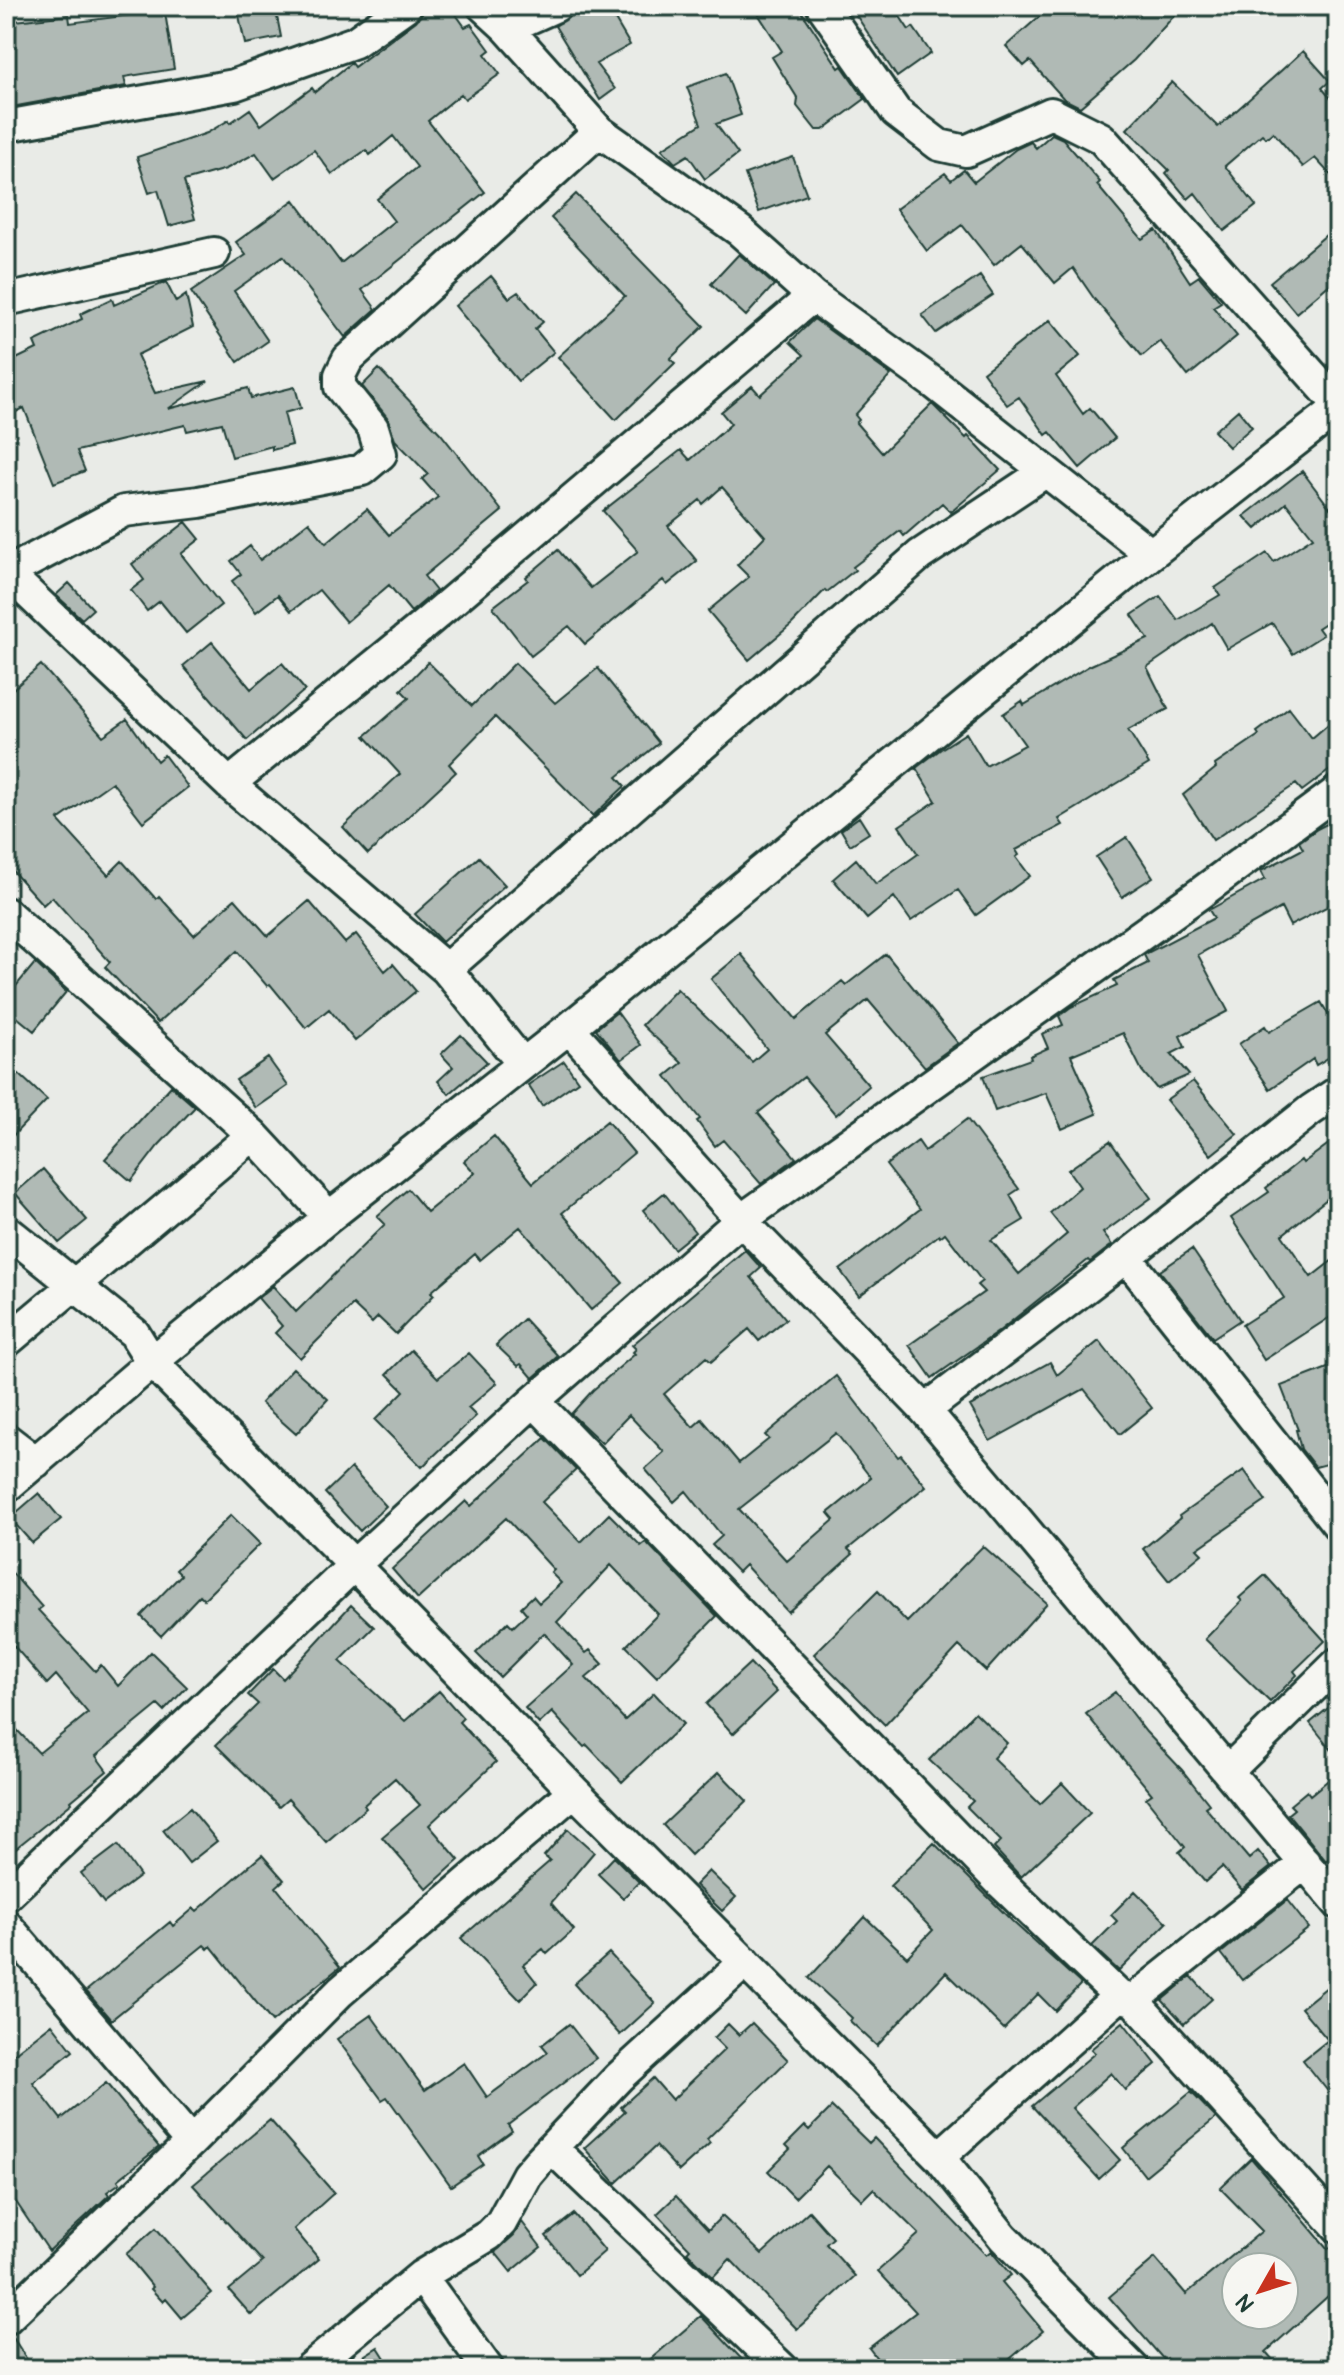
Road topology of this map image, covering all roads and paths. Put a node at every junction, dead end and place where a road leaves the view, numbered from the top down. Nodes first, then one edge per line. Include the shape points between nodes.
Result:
1 (406, 6) edge
2 (483, 6) edge
3 (556, 6) edge
4 (822, 6) edge
5 (507, 28) junction
6 (6, 126) edge
7 (599, 131) junction
8 (214, 253) dead end
9 (813, 296) junction
10 (6, 300) edge
11 (1338, 406) edge
12 (1045, 472) junction
13 (1151, 554) junction
14 (7, 572) edge
15 (229, 784) junction
16 (1338, 791) edge
17 (6, 913) edge
18 (446, 969) junction
19 (569, 1028) junction
20 (523, 1064) junction
21 (1337, 1094) edge
22 (253, 1135) junction
23 (329, 1217) junction
24 (741, 1220) junction
25 (6, 1230) edge
26 (1126, 1257) junction
27 (75, 1287) junction
28 (6, 1342) edge
29 (152, 1362) junction
30 (534, 1401) junction
31 (925, 1410) junction
32 (6, 1439) edge
33 (36, 1462) junction
34 (6, 1487) edge
35 (1338, 1525) edge
36 (354, 1565) junction
37 (1338, 1663) edge
38 (1228, 1771) junction
39 (574, 1791) junction
40 (1305, 1863) junction
41 (6, 1896) edge
42 (1338, 1903) edge
43 (6, 1925) edge
44 (745, 1962) junction
45 (1126, 1998) junction
46 (191, 2142) junction
47 (552, 2148) junction
48 (939, 2157) junction
49 (1338, 2227) edge
50 (421, 2276) junction
51 (6, 2319) edge
52 (309, 2369) edge
53 (488, 2369) edge
54 (783, 2369) edge
55 (1134, 2369) edge

1 - 6 street via 355,42 234,85
2 - 5 street
3 - 5 street
4 - 11 street via 896,112 939,145 966,151 1051,113 1101,138
5 - 7 street
7 - 9 street via 740,231
7 - 14 street via 348,359 340,387 373,428 381,454 362,470 124,511
8 - 10 street
9 - 12 street
9 - 15 street
11 - 13 street
12 - 13 street
12 - 18 street via 920,555
13 - 19 street
14 - 15 street
15 - 18 street
16 - 24 street
17 - 22 street
18 - 20 street
19 - 20 street
19 - 24 street
20 - 23 street
21 - 26 street
22 - 23 street
22 - 27 street
23 - 29 street
24 - 30 street
24 - 31 street
25 - 27 street
26 - 31 street
26 - 35 street
27 - 28 street
27 - 29 street via 134,1333
29 - 33 street
29 - 36 street
30 - 36 street
30 - 45 street via 1002,1884
31 - 38 street
32 - 33 street
33 - 34 street
36 - 39 street
36 - 41 street
37 - 38 street
38 - 40 street
39 - 44 street
39 - 46 street via 340,1992
40 - 42 street
40 - 45 street
43 - 46 street
44 - 47 street via 619,2077
44 - 48 street
45 - 48 street
45 - 49 street
46 - 51 street
47 - 50 street via 527,2175 489,2235
47 - 54 street
48 - 55 street via 1003,2237
50 - 52 street
50 - 53 street

